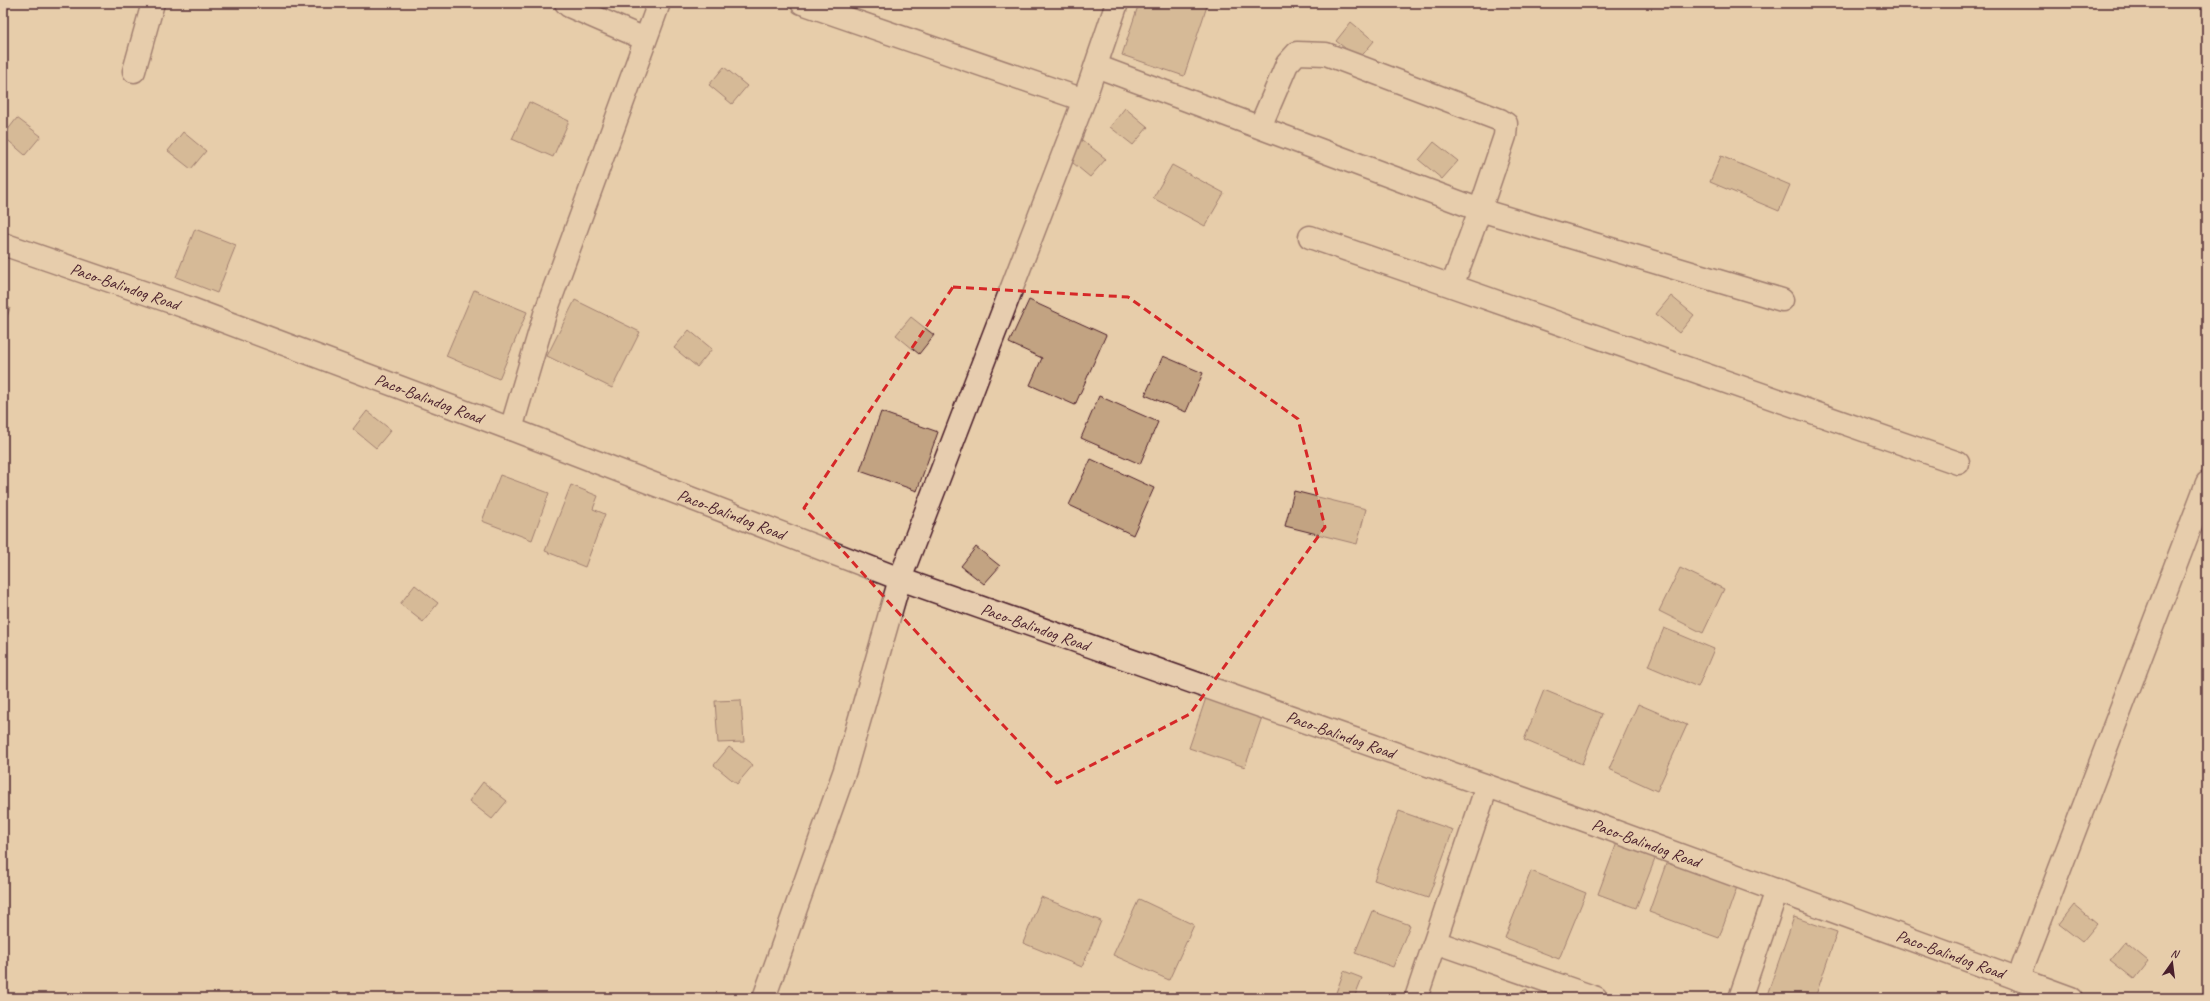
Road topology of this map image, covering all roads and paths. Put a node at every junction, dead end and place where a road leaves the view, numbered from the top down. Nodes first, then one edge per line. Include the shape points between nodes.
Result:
1 (153, 3) edge
2 (566, 3) edge
3 (659, 3) edge
4 (802, 3) edge
5 (1117, 3) edge
6 (646, 40) junction
7 (1096, 66) junction
8 (134, 71) dead end
9 (1084, 100) junction
10 (1260, 127) junction
11 (1480, 210) junction
12 (1310, 237) dead end
13 (3, 244) edge
14 (1452, 286) junction
15 (1782, 300) dead end
16 (511, 429) junction
17 (1958, 463) dead end
18 (2207, 482) edge
19 (900, 579) junction
20 (1487, 786) junction
21 (1777, 890) junction
22 (1435, 942) junction
23 (2018, 979) junction
24 (764, 998) edge
25 (1416, 998) edge
26 (1596, 998) edge
27 (1740, 998) edge
28 (2071, 998) edge

1 - 8 street
2 - 6 street
3 - 6 street
4 - 9 street
5 - 7 street
6 - 16 street via 545,314
7 - 9 street
7 - 10 street
9 - 19 street
10 - 11 street
10 - 11 street via 1287,64 1297,53 1333,57 1500,120 1506,124 1505,136
11 - 14 street
11 - 15 street
12 - 14 street
13 - 16 street, Paco-Balindog Road via 186,307
14 - 17 street
16 - 19 street, Paco-Balindog Road
18 - 23 street
19 - 20 street, Paco-Balindog Road
19 - 24 street via 844,770
20 - 21 street, Paco-Balindog Road
20 - 22 street
21 - 23 street, Paco-Balindog Road
21 - 27 street
22 - 25 street
22 - 26 street
23 - 28 street, Paco-Balindog Road

